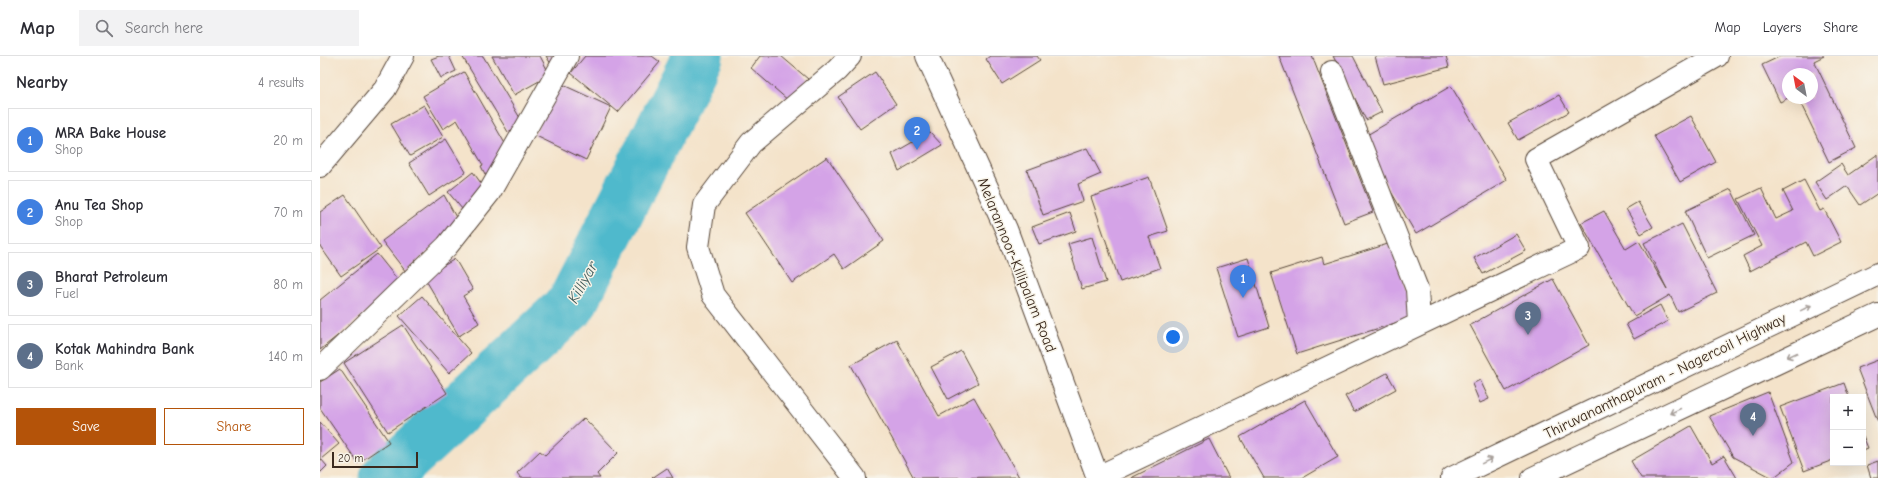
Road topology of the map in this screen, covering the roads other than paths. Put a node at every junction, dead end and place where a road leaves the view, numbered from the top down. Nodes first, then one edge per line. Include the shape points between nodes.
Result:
1 (403, 56) edge
2 (567, 56) edge
3 (850, 56) edge
4 (927, 56) edge
5 (1718, 56) edge
6 (1332, 72) dead end
7 (320, 166) edge
8 (1878, 274) edge
9 (1878, 315) edge
10 (1419, 323) junction
11 (320, 369) edge
12 (1604, 405) junction
13 (1620, 437) junction
14 (1098, 477) edge
15 (855, 478) edge
16 (1452, 478) edge
17 (1533, 478) edge

1 - 7 street via 385,89
2 - 11 street via 489,193 475,211 447,246
3 - 15 street via 751,143 704,205 698,247 713,295
4 - 14 street, Melarannoor-Killipalam Road via 1006,229
5 - 10 street via 1536,159 1579,248
6 - 10 street via 1417,290
12 -> 8 street, Thiruvananthapuram - Nagercoil Highway
9 -> 13 street
10 - 14 street
12 - 13 street
16 -> 12 street, Thiruvananthapuram - Nagercoil Highway
13 - 17 street

